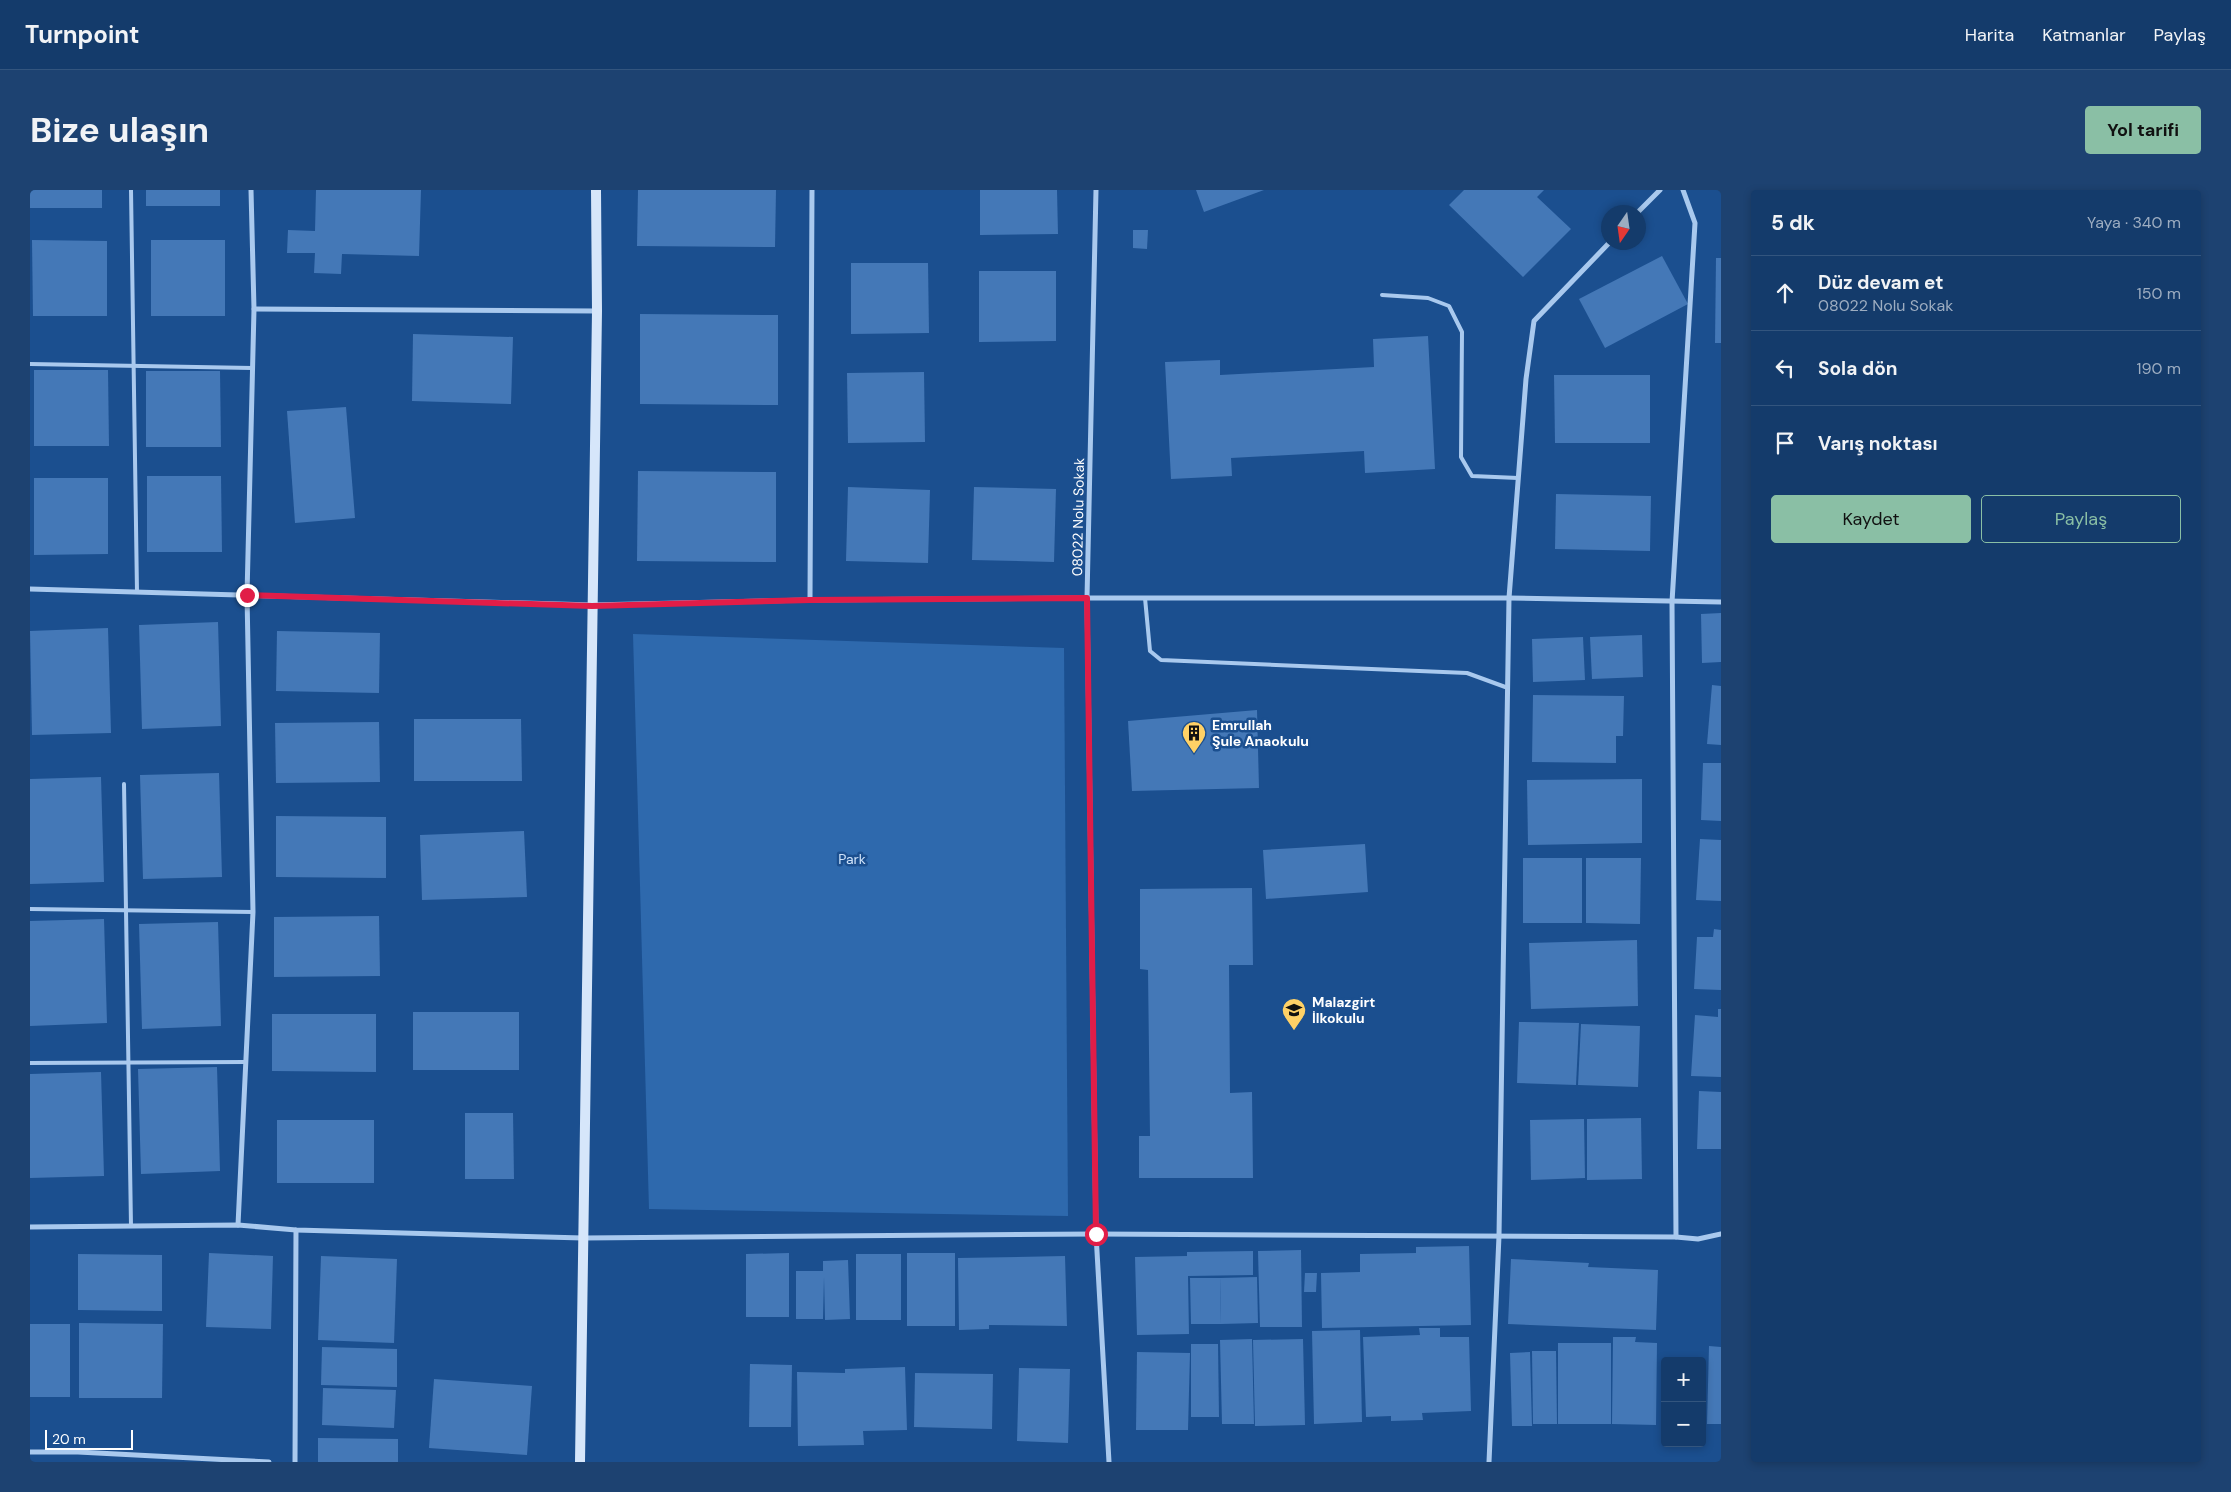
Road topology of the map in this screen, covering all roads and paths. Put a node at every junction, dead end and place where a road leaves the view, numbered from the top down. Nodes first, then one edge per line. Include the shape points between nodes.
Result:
1 (131, 190) edge
2 (251, 190) edge
3 (596, 190) edge
4 (812, 190) edge
5 (1096, 190) edge
6 (1660, 190) edge
7 (1683, 190) edge
8 (1645, 205) edge
9 (1602, 250) edge
10 (1382, 295) dead end
11 (254, 309) junction
12 (597, 311) junction
13 (30, 364) edge
14 (134, 366) junction
15 (252, 368) junction
16 (1518, 478) junction
17 (30, 589) edge
18 (137, 592) junction
19 (247, 595) junction
20 (1087, 598) junction
21 (1145, 598) junction
22 (1509, 598) junction
23 (810, 600) junction
24 (1672, 602) junction
25 (1721, 602) edge
26 (592, 606) junction
27 (1508, 688) junction
28 (124, 784) dead end
29 (30, 908) edge
30 (126, 910) junction
31 (252, 912) junction
32 (246, 1062) junction
33 (30, 1063) edge
34 (128, 1063) junction
35 (238, 1225) junction
36 (131, 1226) junction
37 (30, 1227) edge
38 (296, 1230) junction
39 (1096, 1234) junction
40 (1721, 1234) edge
41 (1499, 1236) junction
42 (1676, 1236) junction
43 (583, 1238) junction
44 (30, 1452) edge
45 (269, 1462) edge
46 (295, 1462) edge
47 (580, 1462) edge
48 (1109, 1462) edge
49 (1489, 1462) edge

1 - 14 lane
2 - 11 street
3 - 12 street
4 - 23 street
5 - 20 street, 08022 Nolu Sokak
6 - 8 street
7 - 24 street via 1695,223
9 - 16 street via 1534,321
10 - 16 lane via 1428,298 1450,306 1462,332 1461,457 1472,476
11 - 12 street
11 - 15 street
12 - 26 street
13 - 14 lane
14 - 15 lane
14 - 18 lane
15 - 19 street
16 - 22 street
17 - 18 street
18 - 19 street
19 - 26 street
19 - 31 street
20 - 21 street
20 - 23 street
20 - 39 street, 08022 Nolu Sokak
21 - 22 street
21 - 27 lane via 1150,651 1161,660 1467,673
22 - 24 street
22 - 27 street
23 - 26 street
24 - 25 street
24 - 42 street
26 - 43 street
27 - 41 street
28 - 30 lane
29 - 30 lane
30 - 31 lane
30 - 34 lane
31 - 32 street
32 - 34 lane
32 - 35 street
33 - 34 lane
34 - 36 lane
35 - 36 street
35 - 38 street
36 - 37 street
38 - 43 street
38 - 46 street
39 - 41 street
39 - 43 street
39 - 48 street, 08022 Nolu Sokak
40 - 42 street via 1698,1238
41 - 42 street
41 - 49 street
43 - 47 street
44 - 45 street

